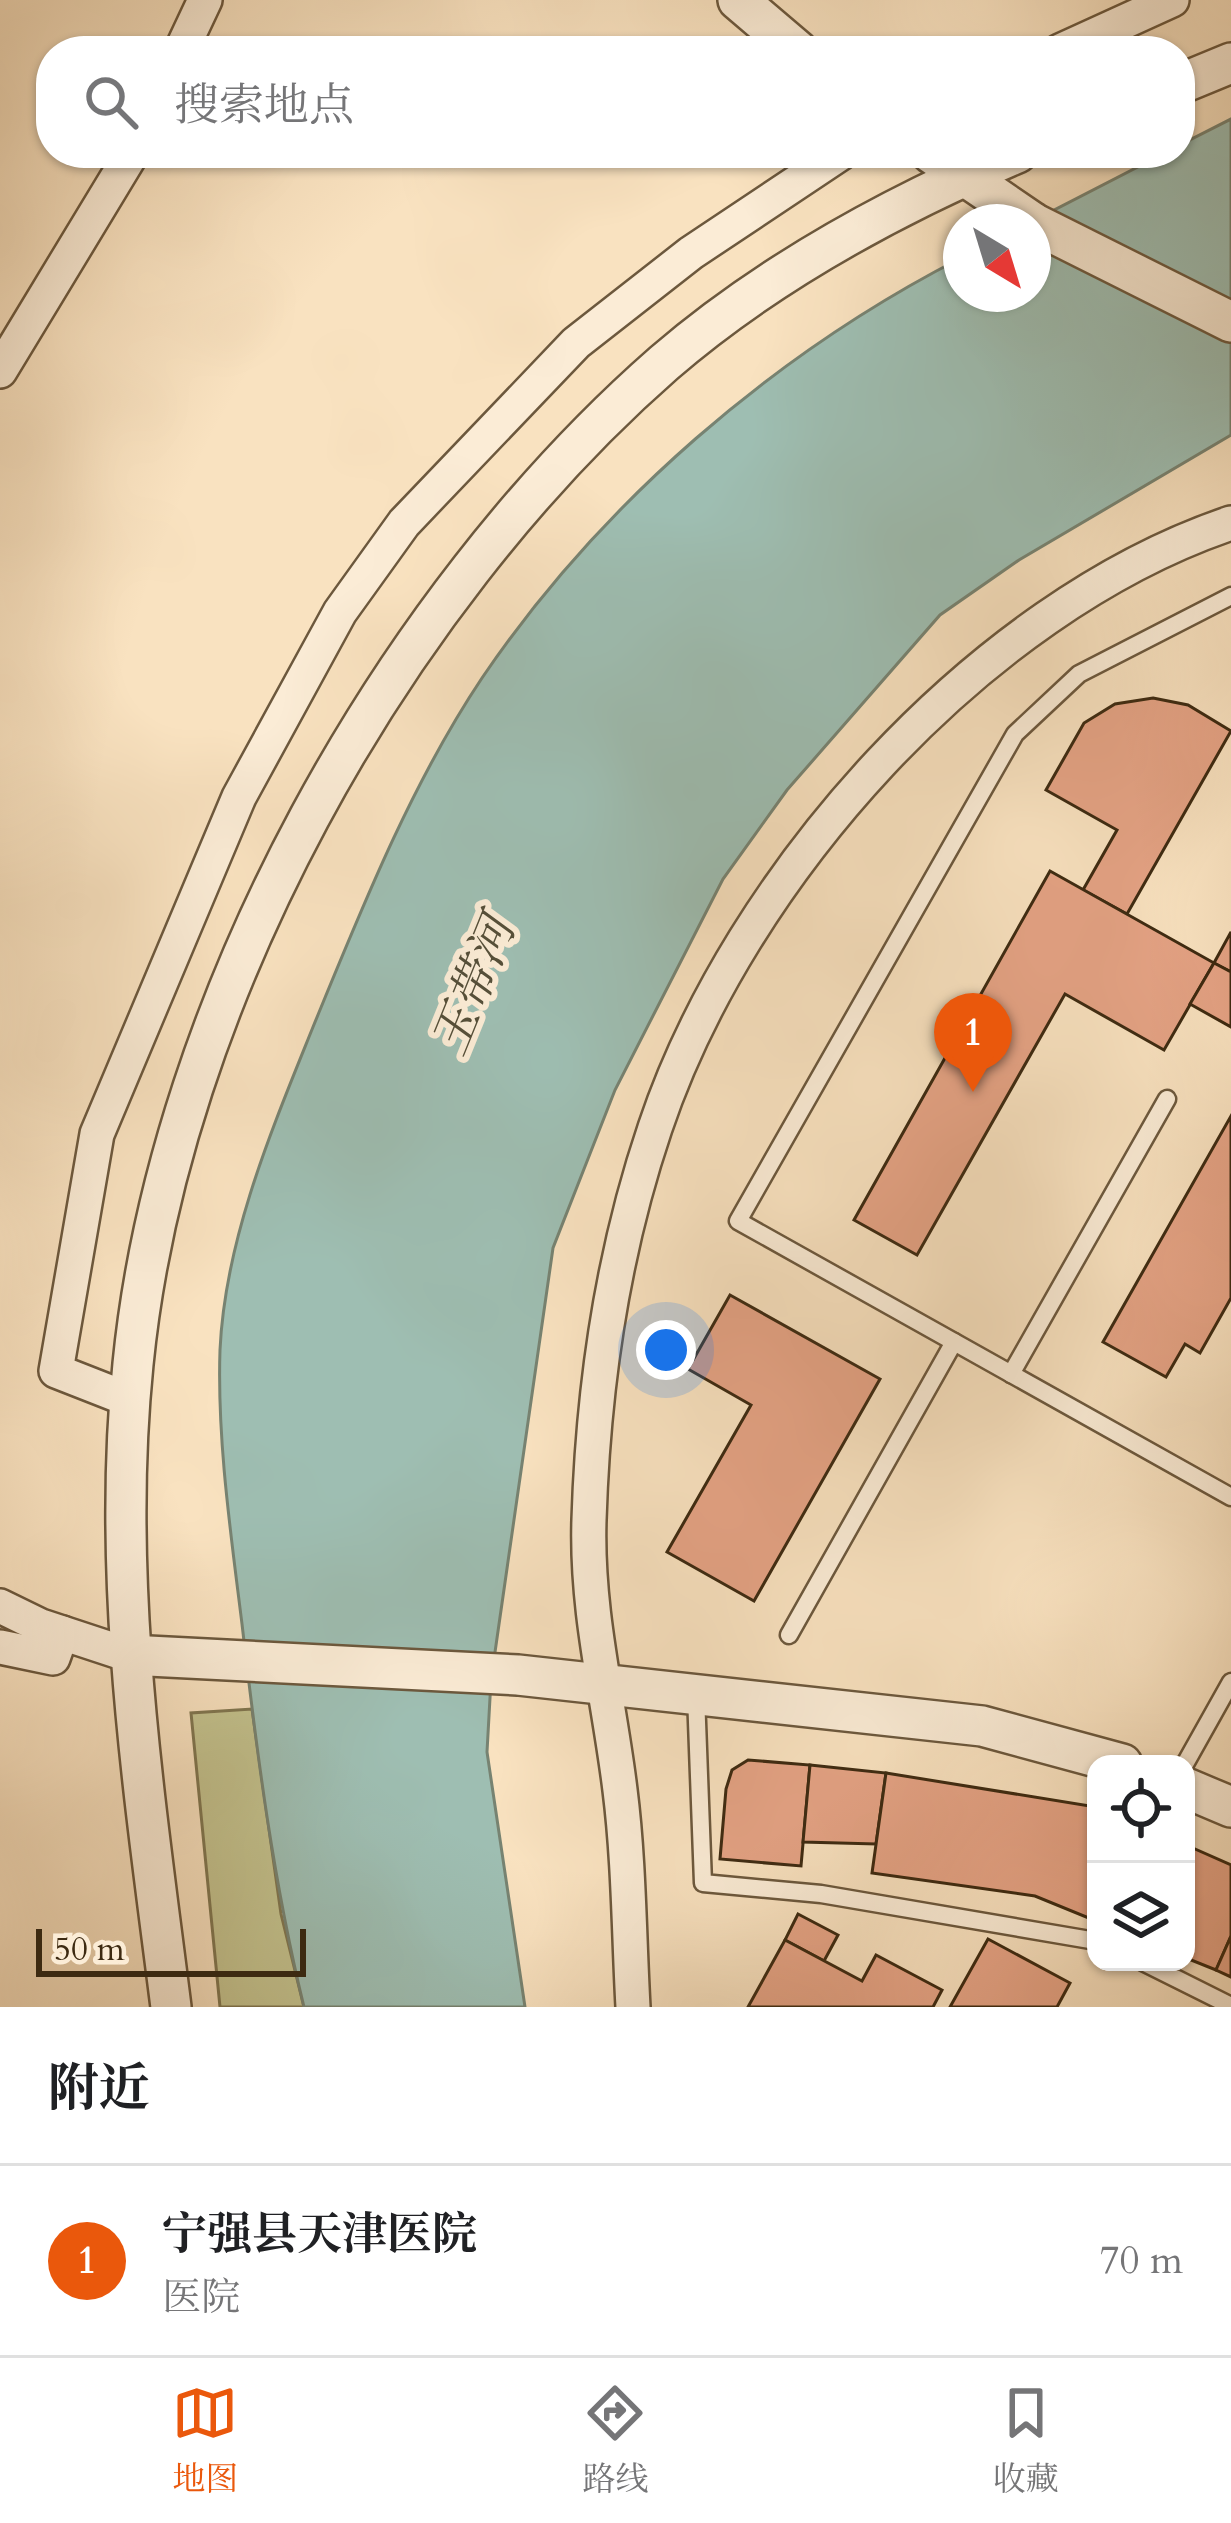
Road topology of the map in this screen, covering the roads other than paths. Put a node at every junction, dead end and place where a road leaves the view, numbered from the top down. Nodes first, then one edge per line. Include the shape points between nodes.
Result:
1 (205, 0) edge
2 (739, 0) edge
3 (1172, 0) edge
4 (188, 36) edge
5 (781, 36) edge
6 (1093, 36) edge
7 (1231, 63) edge
8 (1195, 78) edge
9 (123, 168) edge
10 (819, 168) edge
11 (942, 168) edge
12 (954, 168) edge
13 (1006, 204) edge
14 (1051, 232) edge
15 (1231, 322) edge
16 (0, 370) edge
17 (1231, 523) edge
18 (1231, 596) edge
19 (1166, 1099) dead end
20 (955, 1342) junction
21 (1011, 1374) junction
22 (130, 1400) junction
23 (1231, 1497) edge
24 (0, 1606) edge
25 (62, 1633) junction
26 (789, 1635) dead end
27 (0, 1647) edge
28 (129, 1654) junction
29 (1231, 1682) edge
30 (603, 1685) junction
31 (696, 1695) junction
32 (1089, 1755) edge
33 (1190, 1755) edge
34 (1195, 1792) edge
35 (1231, 1807) edge
36 (1087, 1939) edge
37 (1161, 1971) edge
38 (644, 2004) edge
39 (1231, 2006) edge
40 (171, 2007) edge

1 - 4 street
2 - 5 street
3 - 6 street
7 - 8 street
9 - 16 street
10 - 22 street via 576,343 404,523 340,612 238,797 97,1134 56,1371
11 - 22 street via 663,364 502,531 404,660 293,854 206,1054 162,1193
12 - 13 street
14 - 15 street
17 - 30 street via 1109,576 940,702 810,849 702,1018 656,1125 614,1286 589,1517 589,1604
18 - 20 lane via 1079,674 1016,734 738,1221
19 - 21 lane
20 - 21 lane
20 - 26 lane
21 - 23 lane
22 - 28 street
24 - 25 street
25 - 27 street via 53,1658
25 - 28 street
28 - 30 street
28 - 40 street
29 - 33 lane
30 - 31 street
30 - 38 street
31 - 32 street via 982,1726
31 - 36 lane via 703,1883 821,1894
34 - 35 street
37 - 39 lane

